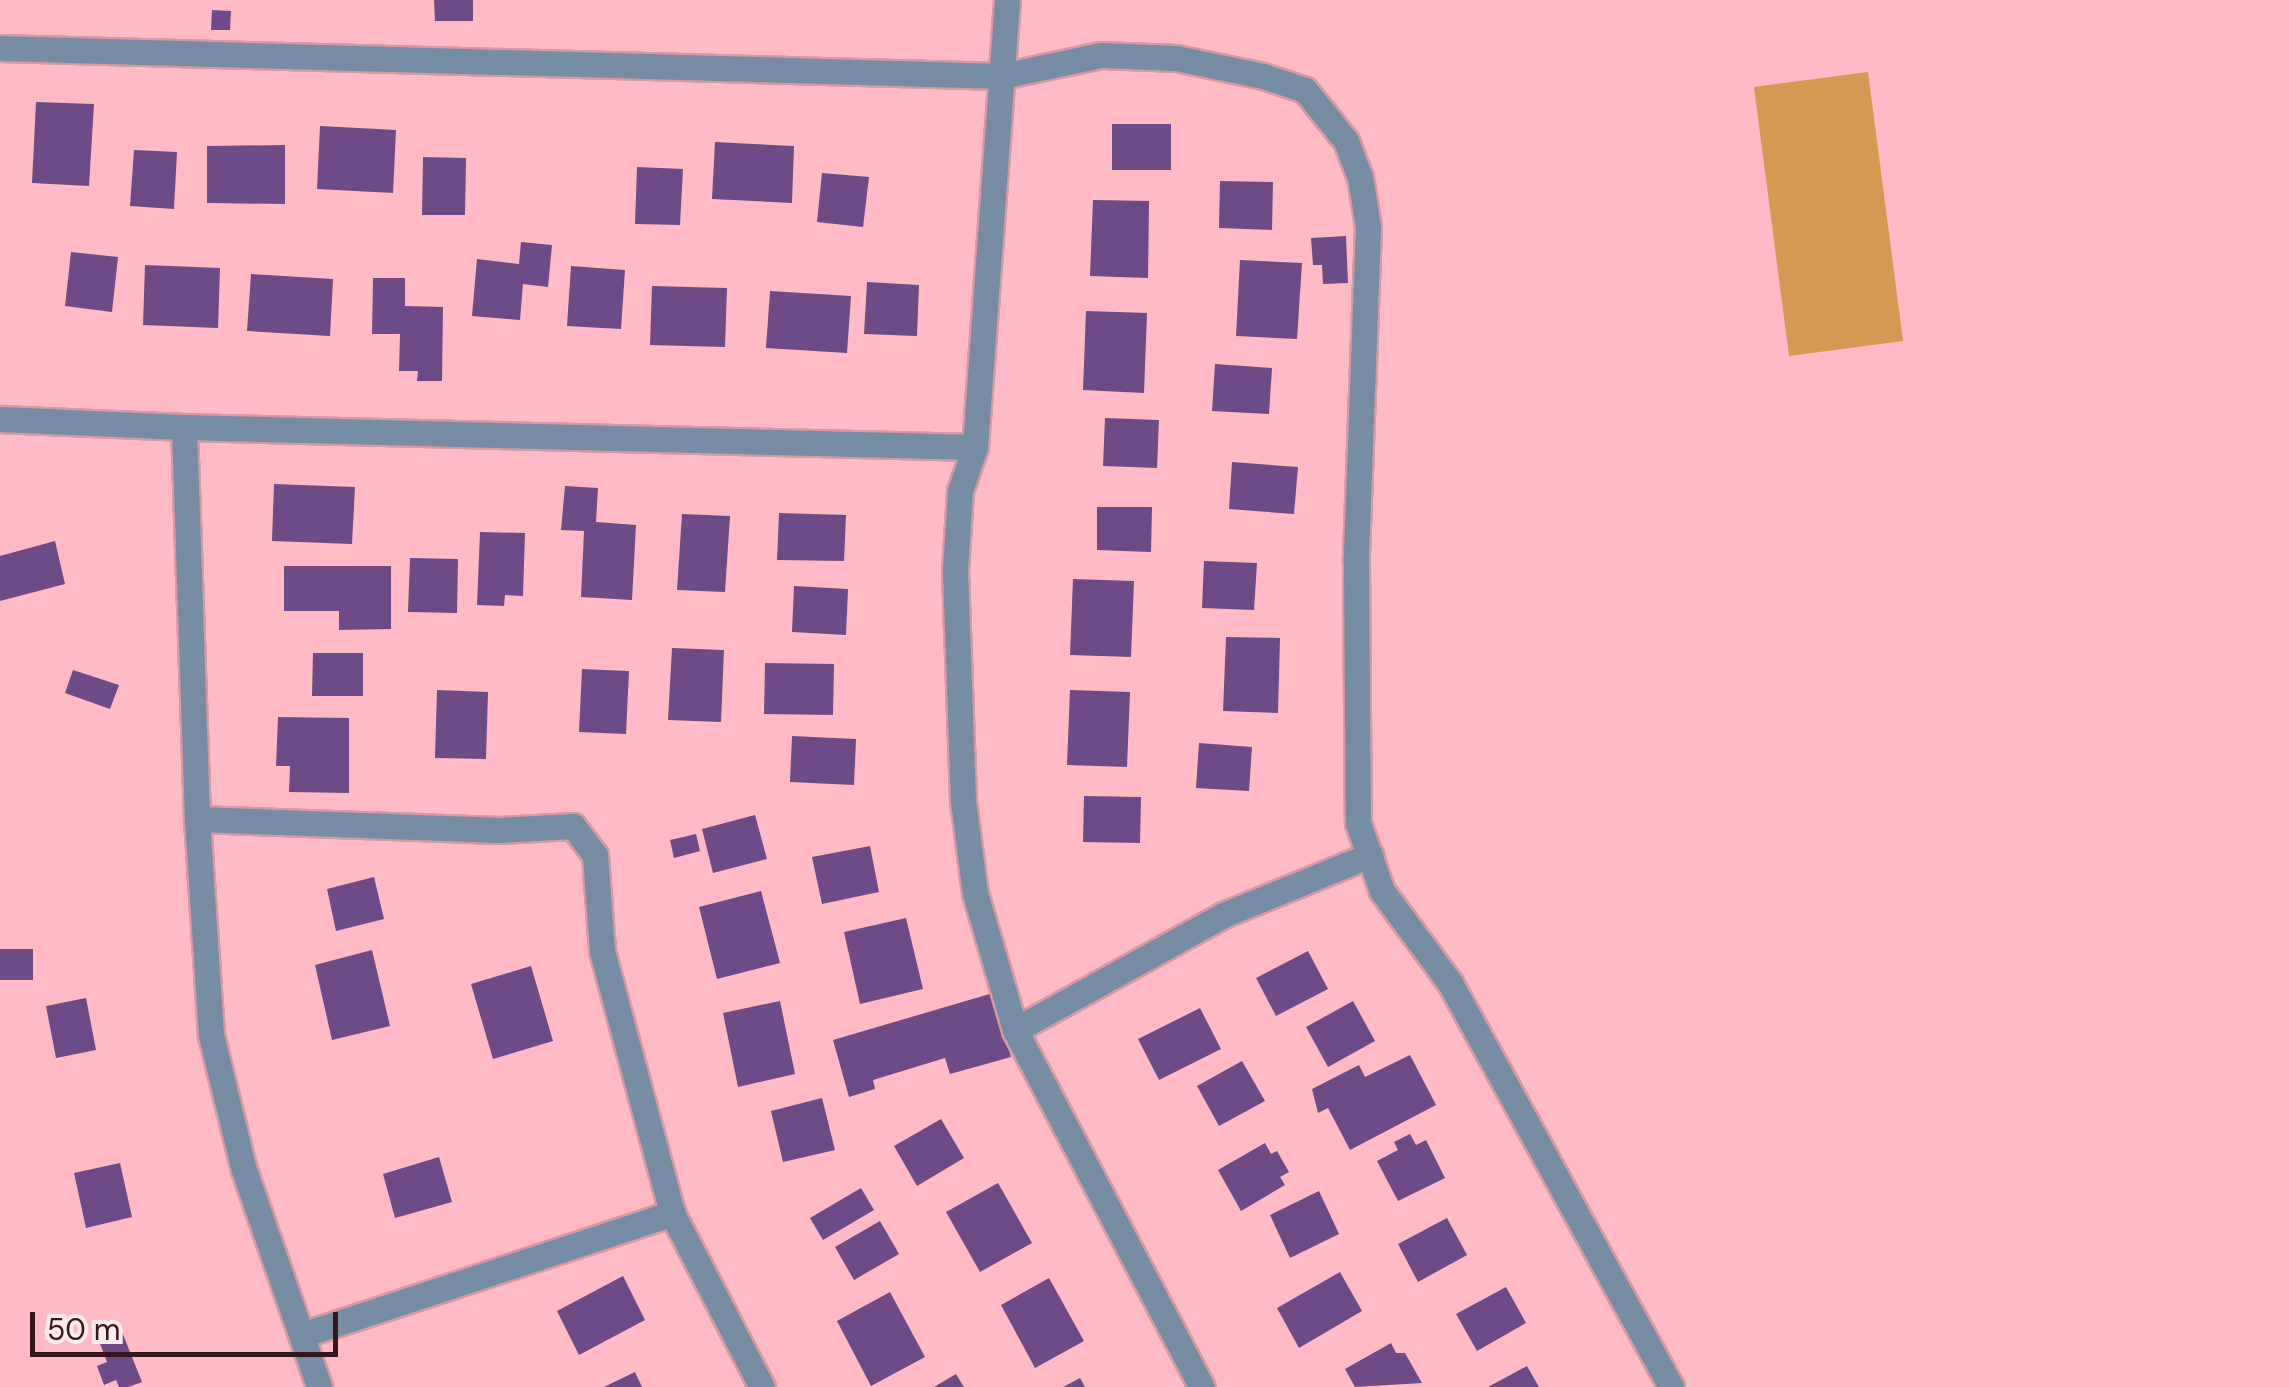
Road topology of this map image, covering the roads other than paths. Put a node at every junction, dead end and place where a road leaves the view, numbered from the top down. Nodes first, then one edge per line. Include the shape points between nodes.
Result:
1 (1007, 0) edge
2 (0, 48) edge
3 (1002, 76) junction
4 (0, 418) edge
5 (184, 428) junction
6 (975, 446) junction
7 (197, 820) junction
8 (1370, 855) junction
9 (1015, 1030) junction
10 (672, 1213) junction
11 (302, 1335) junction
12 (318, 1387) edge
13 (762, 1387) edge
14 (1202, 1387) edge
15 (1672, 1387) edge

1 - 3 street
2 - 3 street
3 - 6 street
3 - 8 street via 1101,55 1176,58 1305,90 1346,142 1360,177 1370,264 1354,752 1358,823
4 - 5 street
5 - 6 street
5 - 7 street
6 - 9 street via 960,491 955,571 963,801 975,893
7 - 10 street via 499,830 573,826 595,855 602,951
7 - 11 street via 210,1034 244,1170
8 - 9 street via 1223,915
8 - 15 street via 1382,891 1450,984
9 - 14 street
10 - 11 street
10 - 13 street
11 - 12 street

